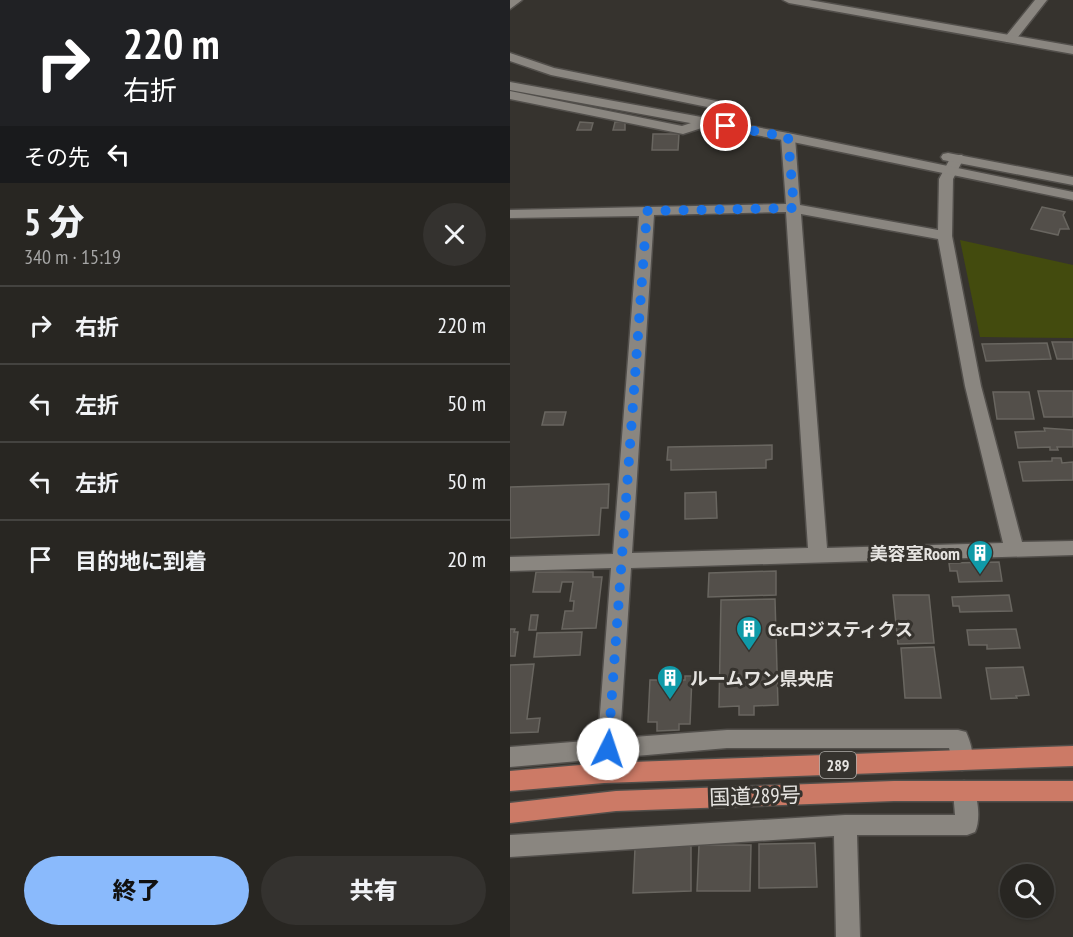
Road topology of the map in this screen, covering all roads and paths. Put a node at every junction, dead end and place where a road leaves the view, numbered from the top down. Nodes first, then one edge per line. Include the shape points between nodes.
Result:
1 (516, 0) edge
2 (789, 0) edge
3 (1041, 0) edge
4 (510, 6) edge
5 (1010, 39) junction
6 (1073, 50) edge
7 (510, 57) edge
8 (510, 75) edge
9 (510, 86) edge
10 (510, 95) edge
11 (742, 118) junction
12 (706, 122) junction
13 (788, 137) junction
14 (954, 164) junction
15 (1073, 181) edge
16 (1073, 196) edge
17 (794, 208) junction
18 (647, 211) junction
19 (510, 214) edge
20 (945, 238) junction
21 (1073, 548) edge
22 (1014, 549) junction
23 (818, 554) junction
24 (622, 560) junction
25 (510, 564) edge
26 (608, 749) junction
27 (1073, 756) edge
28 (510, 757) edge
29 (962, 760) junction
30 (510, 781) edge
31 (964, 791) junction
32 (1073, 791) edge
33 (510, 813) edge
34 (845, 825) junction
35 (510, 846) edge
36 (848, 937) edge

1 - 4 street
2 - 5 street
3 - 5 street
5 - 6 street
7 - 11 street via 551,71 731,108
8 - 11 street
9 - 12 street
10 - 12 street via 683,130
11 - 14 street
12 - 13 street
13 - 14 street
13 - 17 street
14 - 15 street
14 - 16 street
14 - 20 street via 946,179
17 - 18 street
17 - 20 street
17 - 23 street
18 - 19 street
18 - 24 street
20 - 22 street via 973,386
21 - 22 street
22 - 23 street
23 - 24 street
24 - 25 street
24 - 26 street
26 - 28 street
26 - 29 street via 727,739 958,739
27 - 29 highway, 国道289号 / 289
29 - 30 highway, 国道289号 / 289 via 604,772
31 - 32 highway, 国道289号 / 289
31 - 33 highway, 国道289号 / 289 via 616,801
31 - 34 street via 967,825
34 - 35 street
34 - 36 street

